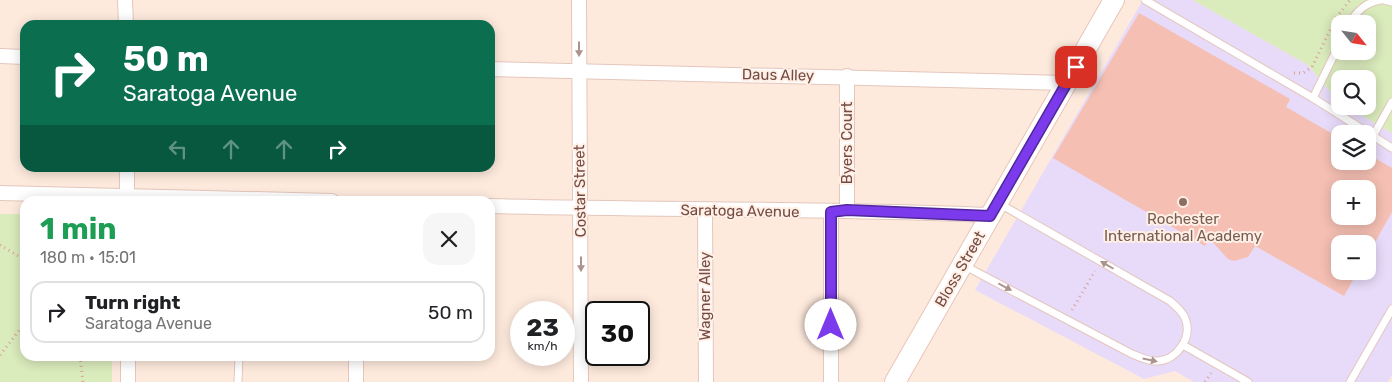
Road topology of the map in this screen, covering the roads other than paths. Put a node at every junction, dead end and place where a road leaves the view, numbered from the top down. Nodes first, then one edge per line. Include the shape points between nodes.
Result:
1 (125, 0) edge
2 (579, 0) edge
3 (1114, 0) edge
4 (1145, 0) edge
5 (1382, 0) edge
6 (1392, 2) edge
7 (1357, 15) edge
8 (126, 20) edge
9 (0, 56) edge
10 (20, 57) edge
11 (1332, 60) edge
12 (495, 69) edge
13 (579, 72) junction
14 (847, 76) junction
15 (1066, 83) junction
16 (1313, 98) junction
17 (1392, 102) edge
18 (1356, 125) edge
19 (1376, 131) edge
20 (1376, 138) edge
21 (1392, 148) edge
22 (126, 172) edge
23 (0, 193) edge
24 (76, 196) edge
25 (127, 196) edge
26 (495, 206) edge
27 (581, 208) junction
28 (994, 209) junction
29 (847, 210) junction
30 (704, 211) junction
31 (831, 212) junction
32 (962, 264) junction
33 (1392, 309) edge
34 (1183, 345) junction
35 (128, 361) edge
36 (239, 361) edge
37 (356, 361) edge
38 (128, 382) edge
39 (238, 382) edge
40 (356, 382) edge
41 (582, 382) edge
42 (706, 382) edge
43 (831, 382) edge
44 (895, 382) edge
45 (1248, 382) edge
46 (1350, 382) edge

1 - 8 street
2 -> 13 street, Costar Street
3 - 15 street, Bloss Street
4 - 16 lane
5 - 6 lane
5 - 7 lane via 1367,4
9 - 10 street
11 - 16 lane
12 - 13 street, Daus Alley
13 - 14 street, Daus Alley
13 - 27 street, Costar Street
14 - 15 street, Daus Alley
14 - 29 street, Byers Court
15 - 28 street, Bloss Street
16 - 18 lane
17 - 19 lane
20 - 21 lane
22 - 25 street
23 - 24 street
26 - 27 street, Saratoga Avenue
27 - 30 street, Saratoga Avenue
27 -> 41 street, Costar Street
28 - 29 street, Saratoga Avenue
28 - 32 street, Bloss Street
34 -> 28 lane via 1187,327 1185,318 1170,301 1101,261
29 - 31 street, Saratoga Avenue
30 - 31 street, Saratoga Avenue
30 - 42 street, Wagner Alley
31 - 43 street
32 -> 34 lane via 1132,354 1152,361 1169,358
32 - 44 street, Bloss Street
33 - 46 lane
34 - 45 lane
35 - 38 street
36 - 39 lane
37 - 40 street

